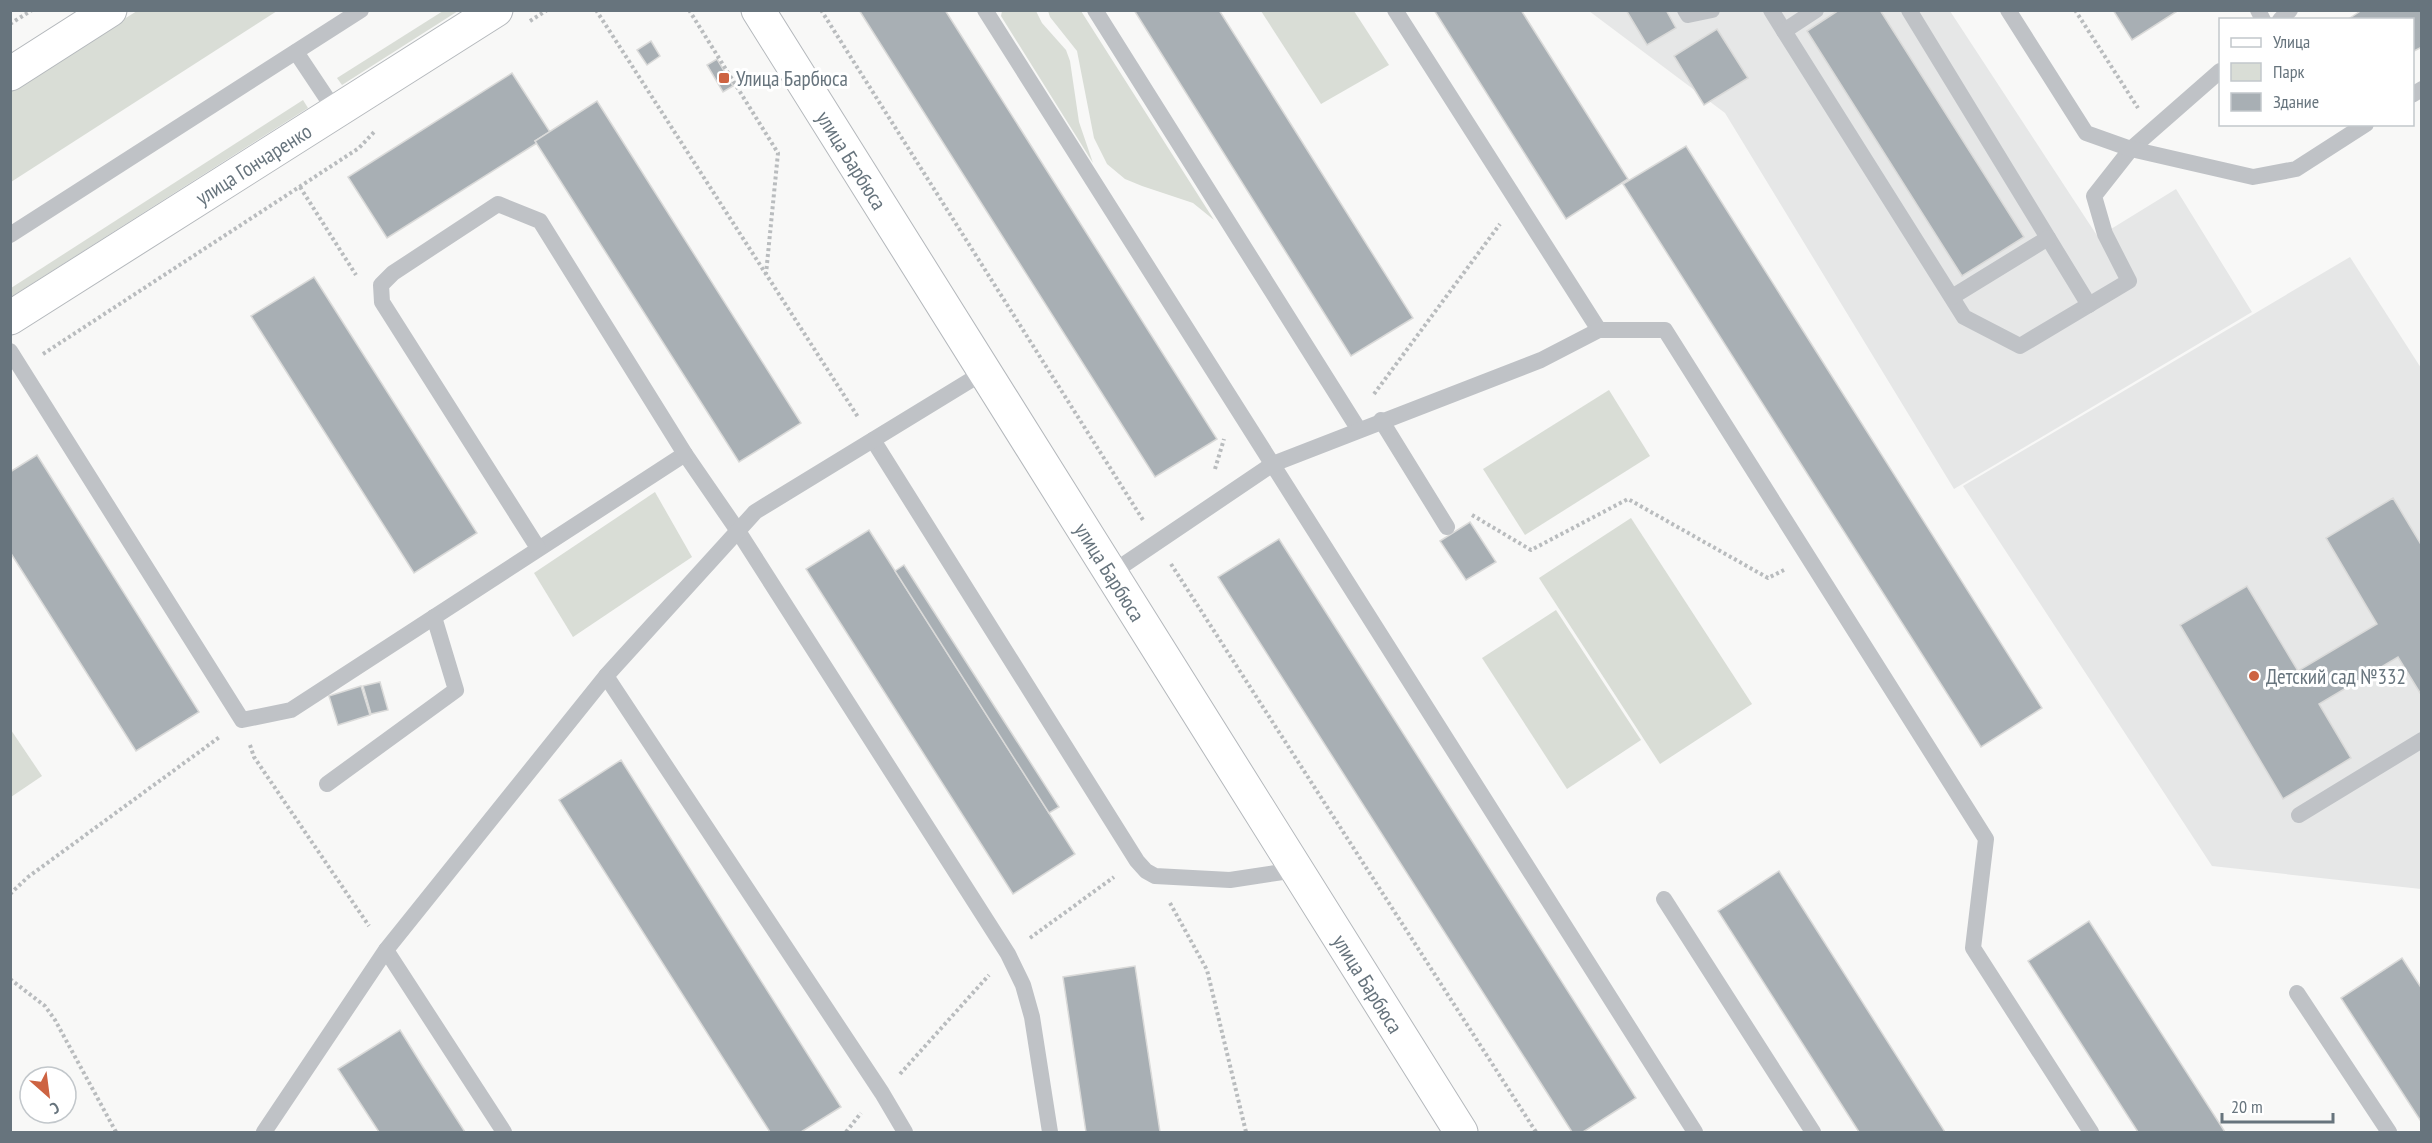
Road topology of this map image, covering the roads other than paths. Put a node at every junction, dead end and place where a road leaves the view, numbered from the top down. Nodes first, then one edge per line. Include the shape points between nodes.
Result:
1 (110, 10) edge
2 (361, 10) edge
3 (496, 10) edge
4 (758, 10) edge
5 (985, 10) edge
6 (1095, 10) edge
7 (1395, 10) edge
8 (1685, 10) edge
9 (1712, 10) edge
10 (1771, 10) edge
11 (1816, 10) edge
12 (1909, 10) edge
13 (2008, 10) edge
14 (1784, 32) junction
15 (296, 52) junction
16 (2219, 72) edge
17 (10, 74) edge
18 (336, 112) junction
19 (2363, 126) edge
20 (2130, 149) junction
21 (10, 235) edge
22 (2048, 238) junction
23 (1952, 297) junction
24 (2089, 305) junction
25 (10, 318) edge
26 (1599, 330) junction
27 (10, 351) edge
28 (984, 372) junction
29 (1381, 420) junction
30 (1356, 426) junction
31 (873, 440) junction
32 (685, 454) junction
33 (1273, 464) junction
34 (1447, 527) dead end
35 (738, 531) junction
36 (538, 548) junction
37 (1110, 574) junction
38 (434, 617) junction
39 (606, 676) junction
40 (2421, 740) edge
41 (327, 784) dead end
42 (2298, 815) dead end
43 (1296, 870) junction
44 (1664, 899) dead end
45 (386, 950) junction
46 (2297, 993) dead end
47 (264, 1132) edge
48 (504, 1132) edge
49 (905, 1132) edge
50 (1050, 1132) edge
51 (1461, 1132) edge
52 (1695, 1132) edge
53 (1813, 1132) edge
54 (2091, 1132) edge
55 (2389, 1132) edge

1 - 17 street
2 - 15 lane
3 - 18 street, улица Гончаренко
4 - 28 street, улица Барбюса
5 - 33 lane
6 - 30 lane
7 - 26 lane
8 - 9 lane via 1688,15
10 - 14 lane
11 - 14 lane
12 - 22 lane
13 - 20 lane via 2086,132
14 - 23 lane
15 - 18 lane
15 - 21 lane
16 - 20 lane
18 - 25 street, улица Гончаренко
19 - 20 lane via 2296,169 2253,177
20 - 24 lane via 2094,196 2105,234 2129,281
22 - 23 lane
22 - 24 lane
23 - 24 lane via 1964,316 2020,346
26 - 29 lane via 1541,360
26 - 54 lane via 1665,330 1986,839 1973,948
27 - 38 lane via 242,720 291,710
28 - 31 lane
28 - 37 street, улица Барбюса
29 - 30 lane
29 - 34 lane
30 - 33 lane
31 - 35 lane via 755,512
31 - 43 lane via 1146,871 1155,876 1230,880
32 - 35 lane
32 - 36 lane
32 - 36 lane via 540,221 498,204 393,273 381,285 382,302
33 - 37 lane
33 - 52 lane
35 - 39 lane
35 - 50 lane via 1008,954 1032,1017
36 - 38 lane
37 - 43 street, улица Барбюса
38 - 41 lane via 456,690
39 - 45 lane
39 - 49 lane
40 - 42 lane
43 - 51 street, улица Барбюса
44 - 53 lane
45 - 47 lane
45 - 48 lane
46 - 55 lane

